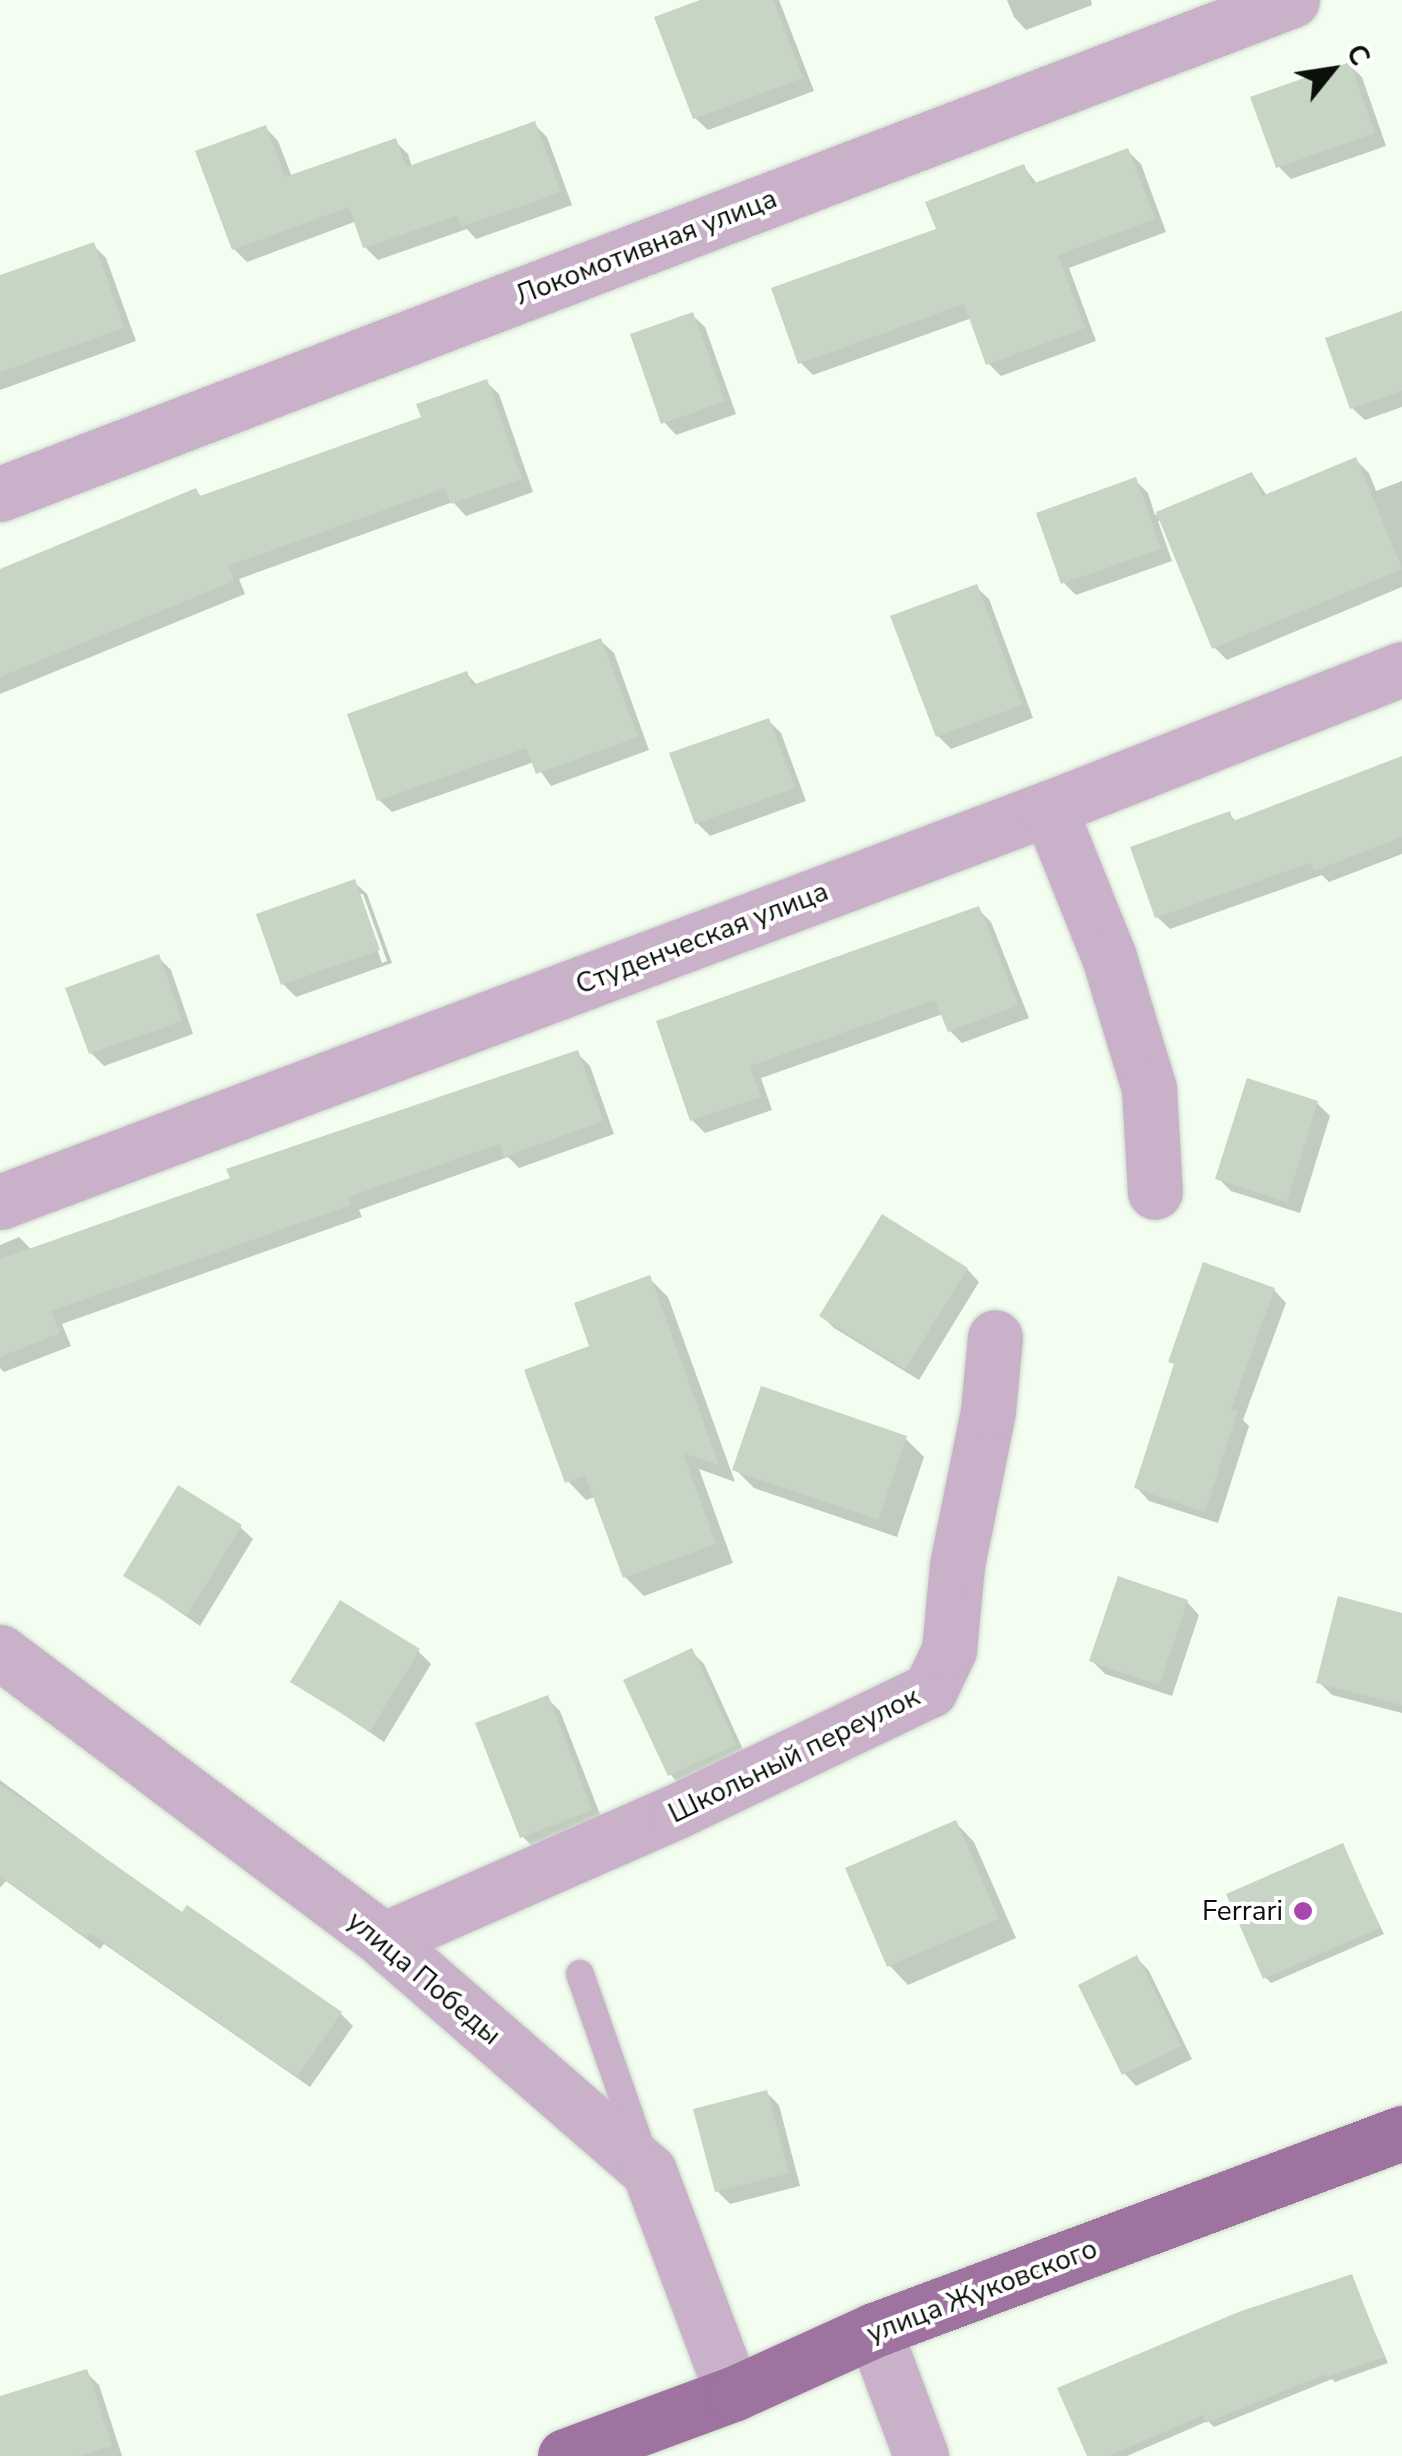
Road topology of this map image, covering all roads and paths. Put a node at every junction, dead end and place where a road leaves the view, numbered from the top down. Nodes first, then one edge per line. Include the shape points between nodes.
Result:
1 (1292, 0) edge
2 (0, 494) edge
3 (1402, 669) edge
4 (1049, 808) junction
5 (1155, 1192) dead end
6 (0, 1202) edge
7 (995, 1337) dead end
8 (0, 1652) edge
9 (383, 1940) junction
10 (580, 1974) dead end
11 (1402, 2133) edge
12 (649, 2171) junction
13 (874, 2330) junction
14 (734, 2394) junction
15 (566, 2456) edge
16 (921, 2456) edge

1 - 2 street, Локомотивная улица
3 - 4 street, Студенческая улица
4 - 5 street via 1109,957 1149,1089
4 - 6 street, Студенческая улица
7 - 9 street, Школьный переулок via 949,1650 930,1690 677,1812
8 - 9 street, улица Победы
9 - 12 street, улица Победы
10 - 12 lane
11 - 13 main road, улица Жуковского
12 - 14 street, улица Победы
13 - 14 main road, улица Жуковского
13 - 16 street
14 - 15 main road, улица Жуковского

